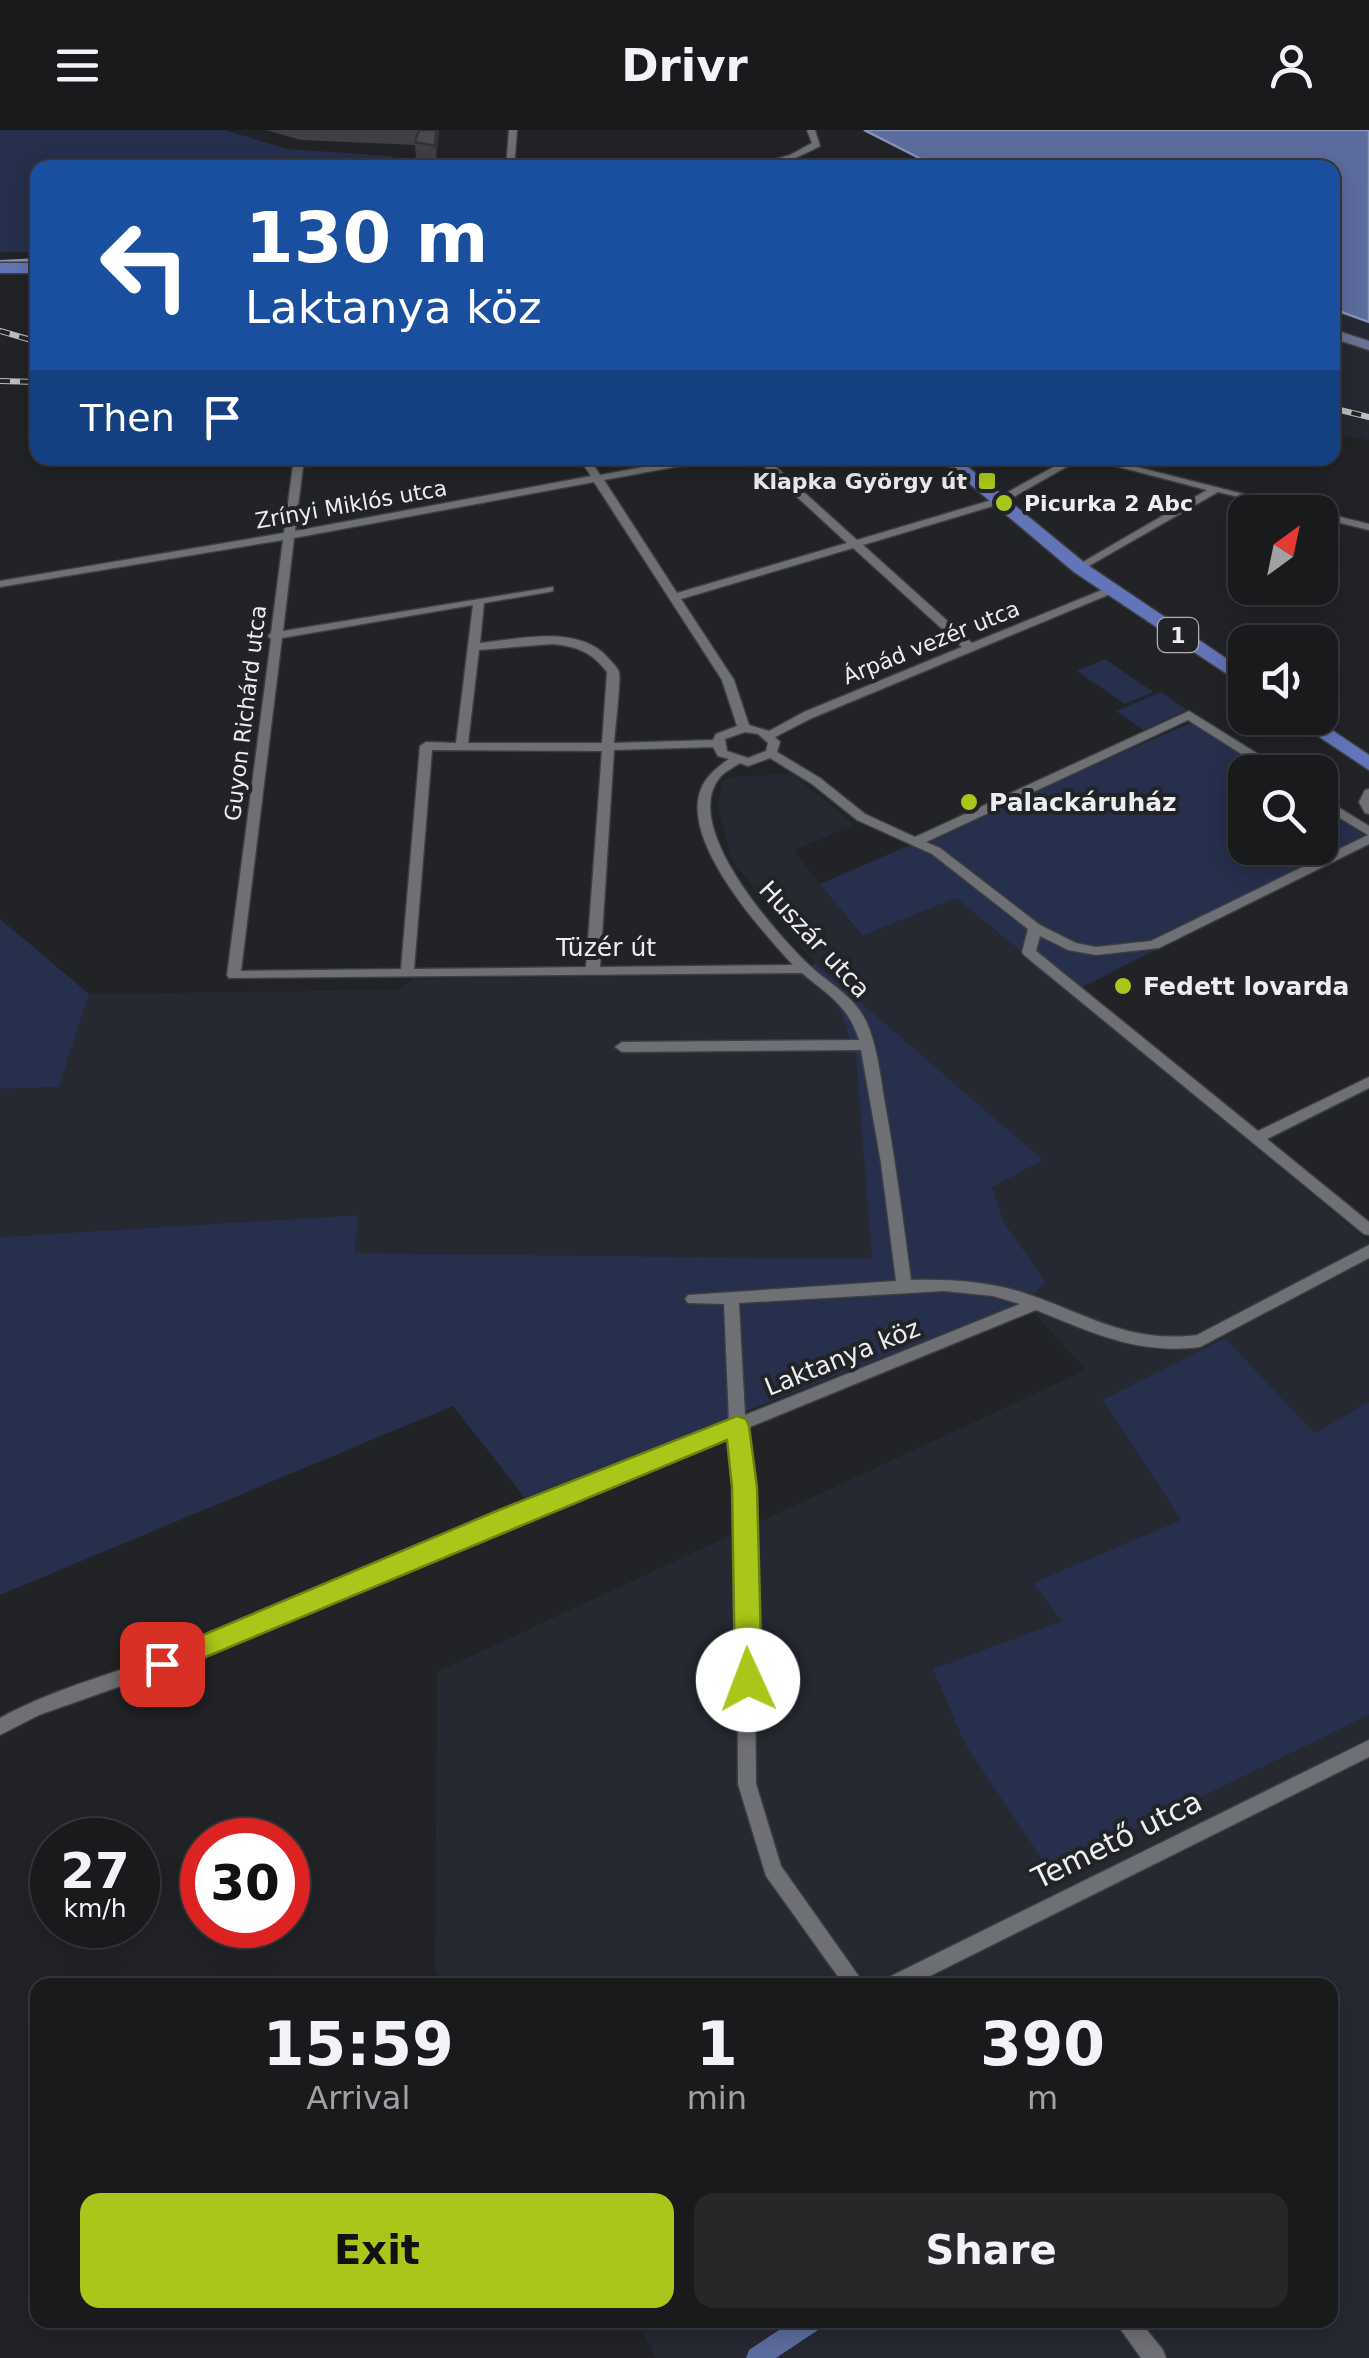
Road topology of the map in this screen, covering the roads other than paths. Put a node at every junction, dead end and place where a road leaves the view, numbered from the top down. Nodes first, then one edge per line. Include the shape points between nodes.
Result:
1 (513, 130) edge
2 (810, 130) edge
3 (511, 160) edge
4 (778, 160) edge
5 (0, 268) edge
6 (30, 268) edge
7 (1340, 336) edge
8 (1369, 346) edge
9 (298, 465) edge
10 (590, 465) edge
11 (672, 465) edge
12 (768, 465) edge
13 (955, 465) edge
14 (1063, 465) edge
15 (1118, 465) edge
16 (601, 479) junction
17 (1216, 489) junction
18 (1241, 495) edge
19 (999, 501) junction
20 (1338, 520) edge
21 (1369, 528) edge
22 (286, 536) junction
23 (854, 545) junction
24 (1080, 568) junction
25 (0, 584) edge
26 (549, 589) dead end
27 (1110, 590) junction
28 (676, 597) junction
29 (479, 602) junction
30 (274, 636) junction
31 (475, 647) junction
32 (970, 648) junction
33 (1228, 669) edge
34 (744, 728) junction
35 (1330, 735) edge
36 (769, 736) junction
37 (718, 743) junction
38 (462, 746) junction
39 (606, 748) junction
40 (772, 753) junction
41 (1251, 755) edge
42 (1365, 755) edge
43 (736, 760) junction
44 (1369, 793) edge
45 (1369, 810) edge
46 (1338, 813) edge
47 (1369, 835) edge
48 (918, 840) junction
49 (1035, 928) junction
50 (593, 969) junction
51 (805, 969) junction
52 (407, 973) junction
53 (234, 974) joint
54 (867, 1045) junction
55 (622, 1047) dead end
56 (1369, 1082) edge
57 (1257, 1138) junction
58 (1369, 1230) edge
59 (1369, 1251) edge
60 (904, 1286) junction
61 (731, 1298) junction
62 (693, 1299) dead end
63 (1036, 1304) junction
64 (737, 1426) junction
65 (0, 1727) edge
66 (1369, 1748) edge
67 (850, 1978) edge
68 (906, 1978) edge
69 (1131, 2328) edge
70 (1155, 2358) edge

1 - 3 street
2 - 4 street via 817,144 810,151
5 - 6 main road
7 - 8 street
9 - 22 street, Guyon Richárd utca
10 - 16 street
11 - 16 street, Zrínyi Miklós utca
12 - 23 street
13 - 19 main road, 1
14 - 19 street
15 - 17 street
16 - 22 street, Zrínyi Miklós utca
16 - 28 street
17 - 18 street
17 - 24 street
19 - 23 street
19 - 24 main road, 1
20 - 21 street
22 - 25 street, Zrínyi Miklós utca
22 - 30 street, Guyon Richárd utca
23 - 28 street
23 - 32 street
24 - 27 main road, 1
26 - 29 street
27 - 32 street, Árpád vezér utca
27 - 33 main road, 1
28 - 34 street via 728,680
29 - 30 street
29 - 31 street
30 - 53 street, Guyon Richárd utca
31 - 38 street
31 - 39 street via 574,641 606,657 613,672
32 - 36 street, Árpád vezér utca
34 - 36 street
34 - 37 street
35 - 42 main road
36 - 40 street
37 - 39 street
37 - 43 street
38 - 39 street
38 - 52 street via 426,746
39 - 50 street
40 - 43 street
40 - 48 street via 861,817
41 - 48 street via 1189,716
43 - 51 street, Huszár utca via 706,789 712,846 730,880
44 - 45 street
46 - 47 street
47 - 49 street via 1154,944 1096,952
48 - 49 street
49 - 57 street via 1029,952
50 - 51 street, Tüzér út
50 - 52 street, Tüzér út
51 - 54 street, Huszár utca via 846,1000
52 - 53 street, Tüzér út
54 - 55 street
54 - 60 street, Huszár utca
56 - 57 street
57 - 58 street
59 - 63 street, Laktanya köz via 1186,1344 1130,1338
60 - 61 street, Laktanya köz
60 - 63 street, Laktanya köz via 975,1287
61 - 62 street, Laktanya köz
61 - 64 street
63 - 64 street, Laktanya köz
64 - 65 street, Laktanya köz
64 - 67 street via 744,1487 748,1784 773,1870
66 - 68 street, Temető utca
69 - 70 street

